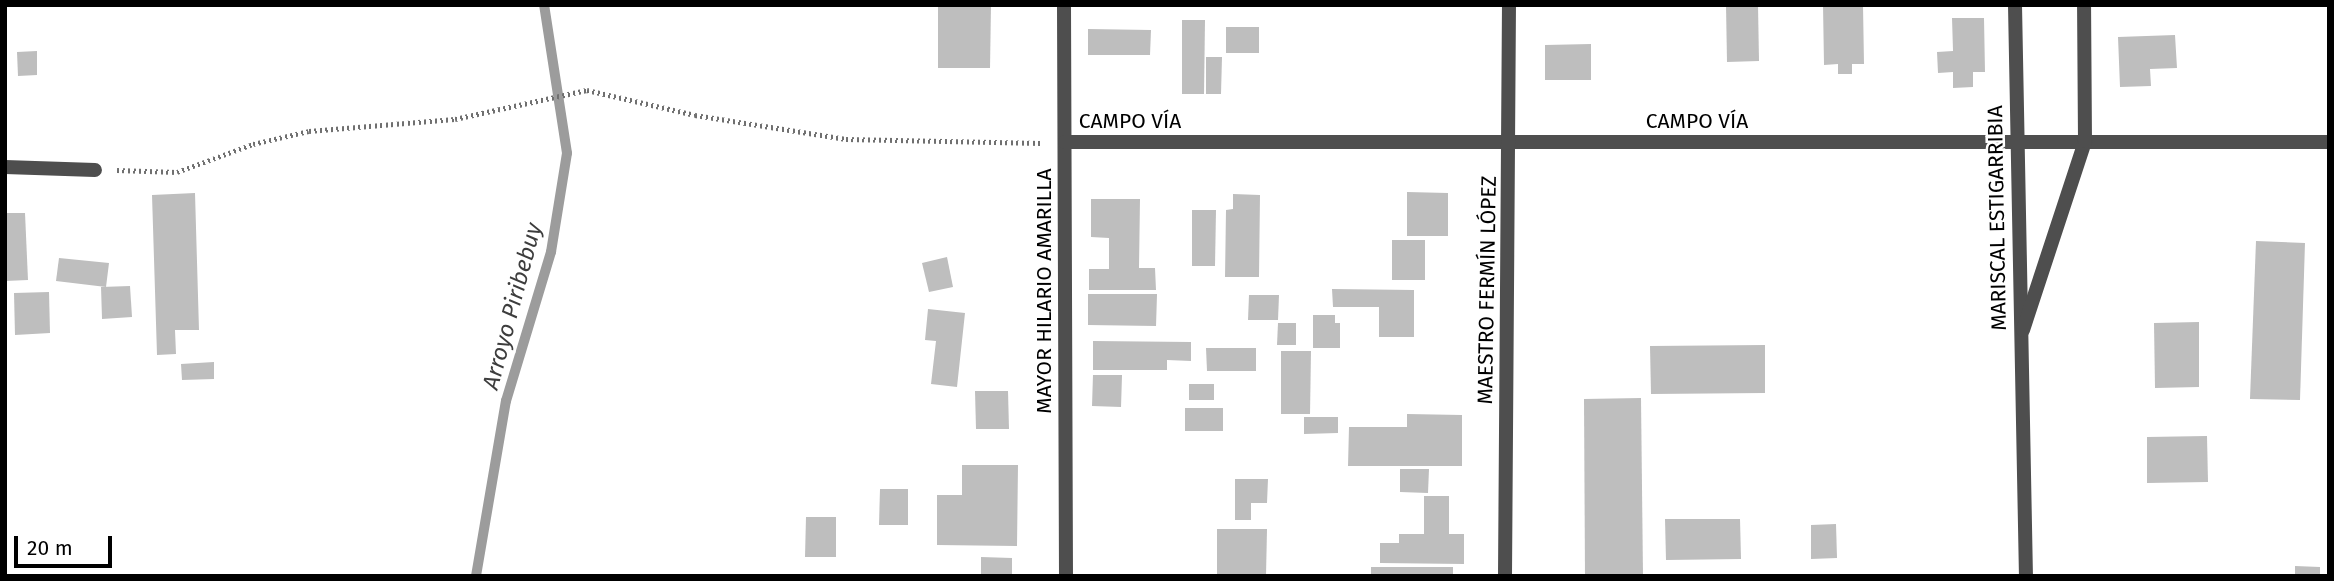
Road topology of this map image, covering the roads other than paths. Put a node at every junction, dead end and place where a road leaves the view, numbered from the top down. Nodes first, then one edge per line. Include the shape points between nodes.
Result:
1 (1064, 5) edge
2 (1509, 5) edge
3 (2015, 5) edge
4 (2084, 5) edge
5 (2015, 140) junction
6 (2085, 141) junction
7 (1065, 142) junction
8 (1509, 142) junction
9 (2329, 142) edge
10 (5, 167) edge
11 (95, 170) road end
12 (2020, 341) junction
13 (1066, 576) edge
14 (1505, 576) edge
15 (2026, 576) edge

1 - 7 street, MAYOR HILARIO AMARILLA
2 - 8 street, MAESTRO FERMÍN LÓPEZ
3 - 5 street, MARISCAL ESTIGARRIBIA
4 - 6 street, MARISCAL ESTIGARRIBIA
5 - 6 street, CAMPO VÍA
5 - 8 street, CAMPO VÍA
5 - 12 street, MARISCAL ESTIGARRIBIA
6 - 9 street, CAMPO VÍA
6 - 12 street, MARISCAL ESTIGARRIBIA
7 - 8 street, CAMPO VÍA
7 - 13 street, MAYOR HILARIO AMARILLA
8 - 14 street, MAESTRO FERMÍN LÓPEZ
10 - 11 street
12 - 15 street

